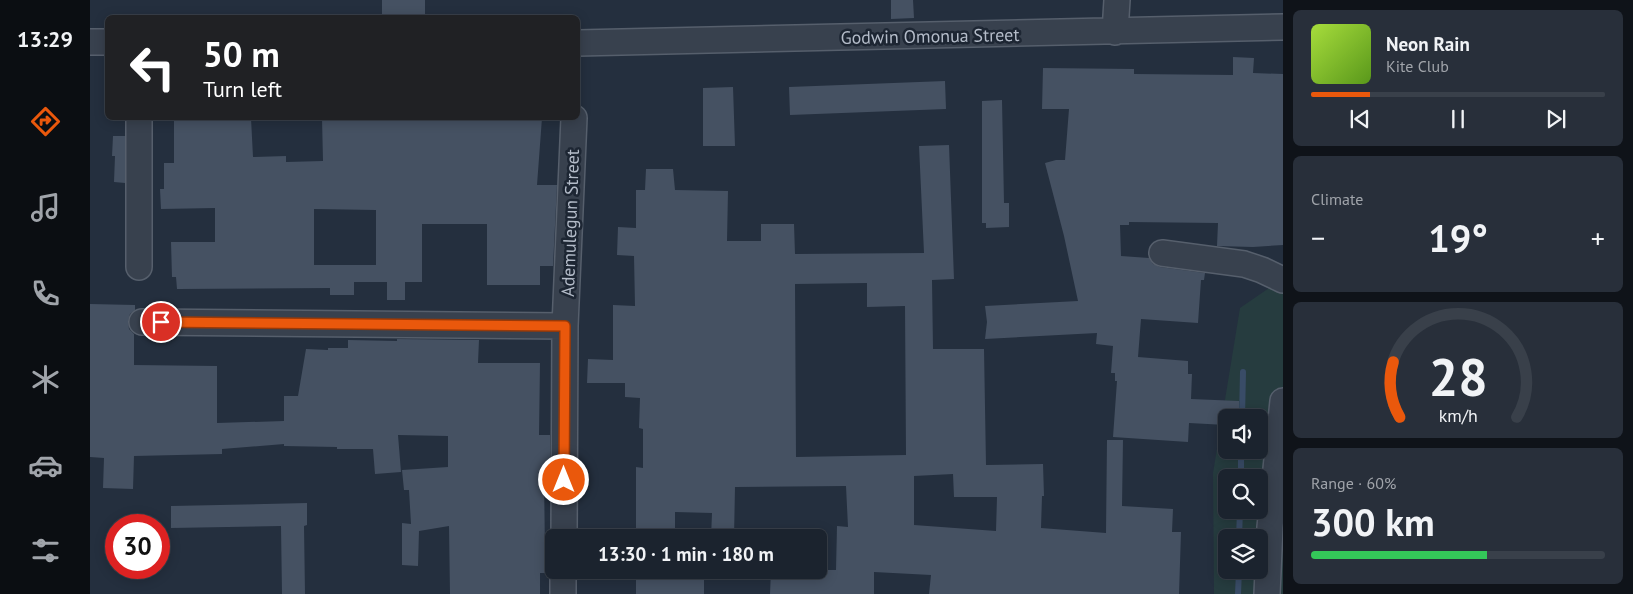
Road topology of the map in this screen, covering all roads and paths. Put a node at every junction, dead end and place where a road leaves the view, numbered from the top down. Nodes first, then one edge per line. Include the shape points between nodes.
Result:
1 (1117, 0) edge
2 (1283, 27) edge
3 (1115, 32) junction
4 (90, 42) edge
5 (105, 42) edge
6 (580, 43) edge
7 (139, 120) edge
8 (574, 120) edge
9 (1162, 253) dead end
10 (139, 267) dead end
11 (1274, 276) edge
12 (142, 322) dead end
13 (565, 326) junction
14 (1283, 401) edge
15 (564, 529) edge
16 (564, 579) edge
17 (563, 594) edge
18 (1267, 594) edge

1 - 3 street
2 - 3 street, Godwin Omonua Street
3 - 6 street, Godwin Omonua Street
4 - 5 street
7 - 10 street
8 - 13 street, Ademulegun Street
9 - 11 street via 1244,264
12 - 13 street
13 - 15 street, Ademulegun Street
14 - 18 street via 1270,527
16 - 17 street

